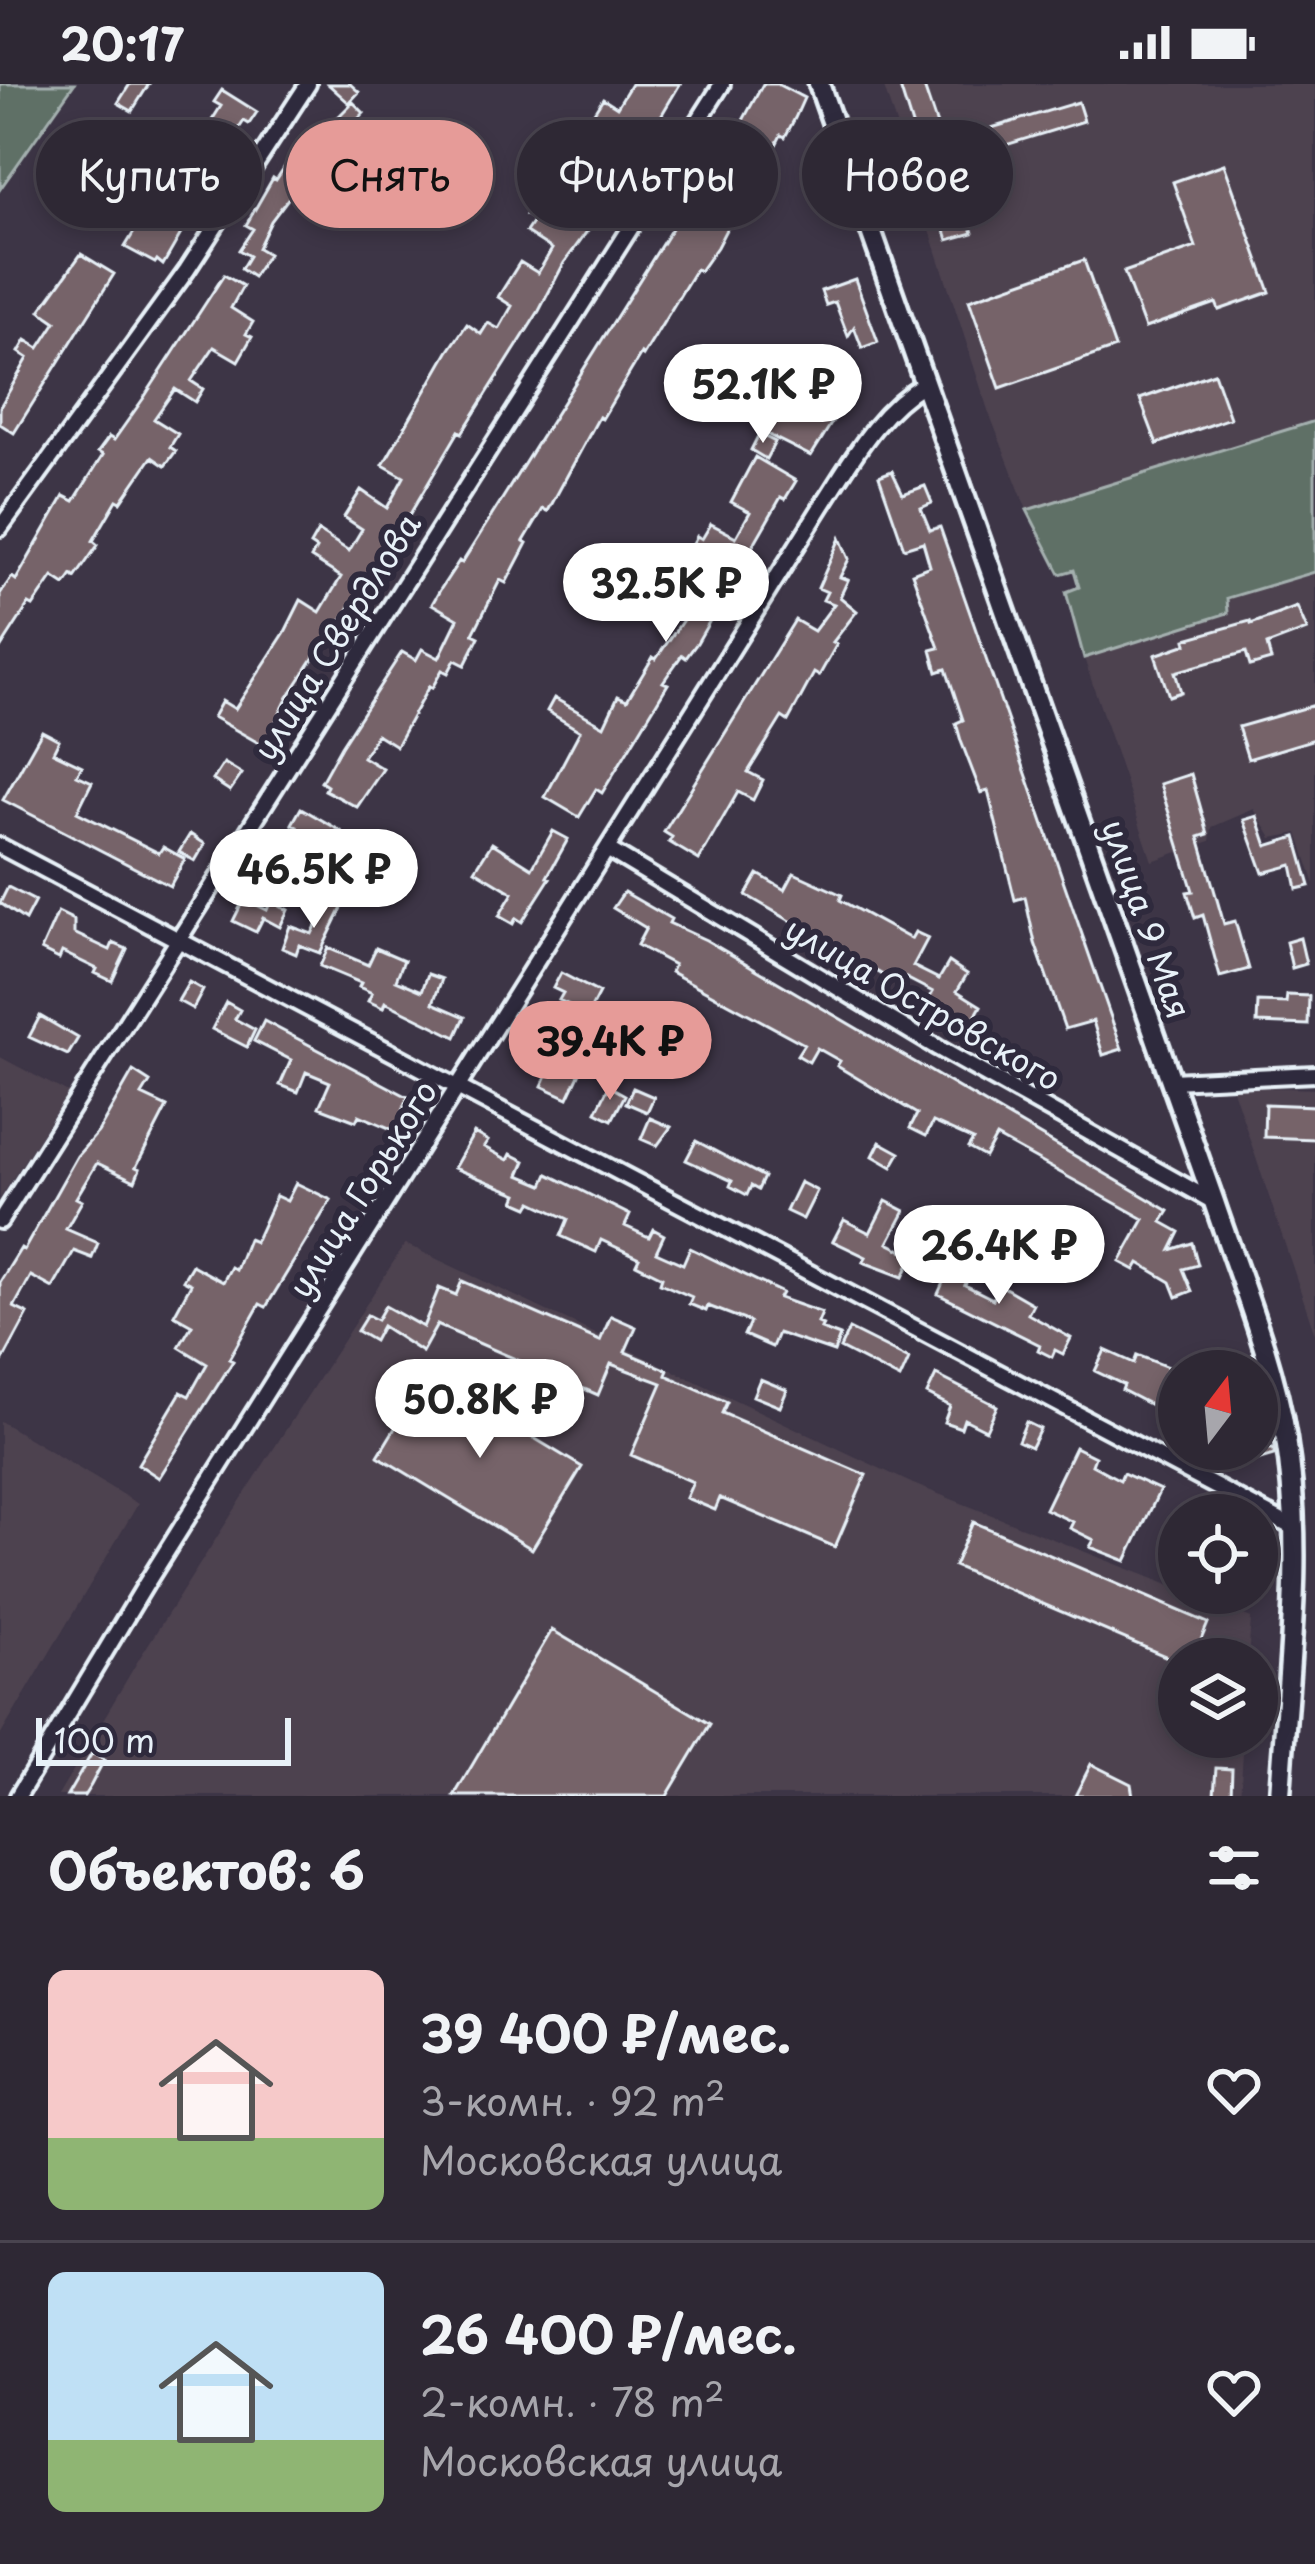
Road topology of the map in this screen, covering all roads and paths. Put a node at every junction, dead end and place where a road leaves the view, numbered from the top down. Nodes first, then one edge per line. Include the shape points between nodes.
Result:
1 (308, 84) edge
2 (722, 84) edge
3 (820, 84) edge
4 (926, 383) junction
5 (0, 528) edge
6 (0, 846) edge
7 (607, 849) junction
8 (180, 940) junction
9 (1315, 1074) edge
10 (1172, 1081) junction
11 (458, 1090) junction
12 (1214, 1202) junction
13 (0, 1221) edge
14 (1292, 1527) junction
15 (18, 1796) edge
16 (1280, 1796) edge

1 - 5 street via 187,270
2 - 8 street, улица Свердлова
3 - 4 street, улица 9 Мая
4 - 7 street, улица Горького via 897,400 867,435
4 - 10 street, улица 9 Мая
6 - 8 street
7 - 11 street, улица Горького
7 - 12 street, улица Островского
8 - 11 street
8 - 13 street, улица Свердлова
9 - 10 street
10 - 12 street, улица 9 Мая
11 - 14 street
11 - 15 street, улица Горького
12 - 14 street, улица 9 Мая via 1275,1386
14 - 16 street, улица 9 Мая

